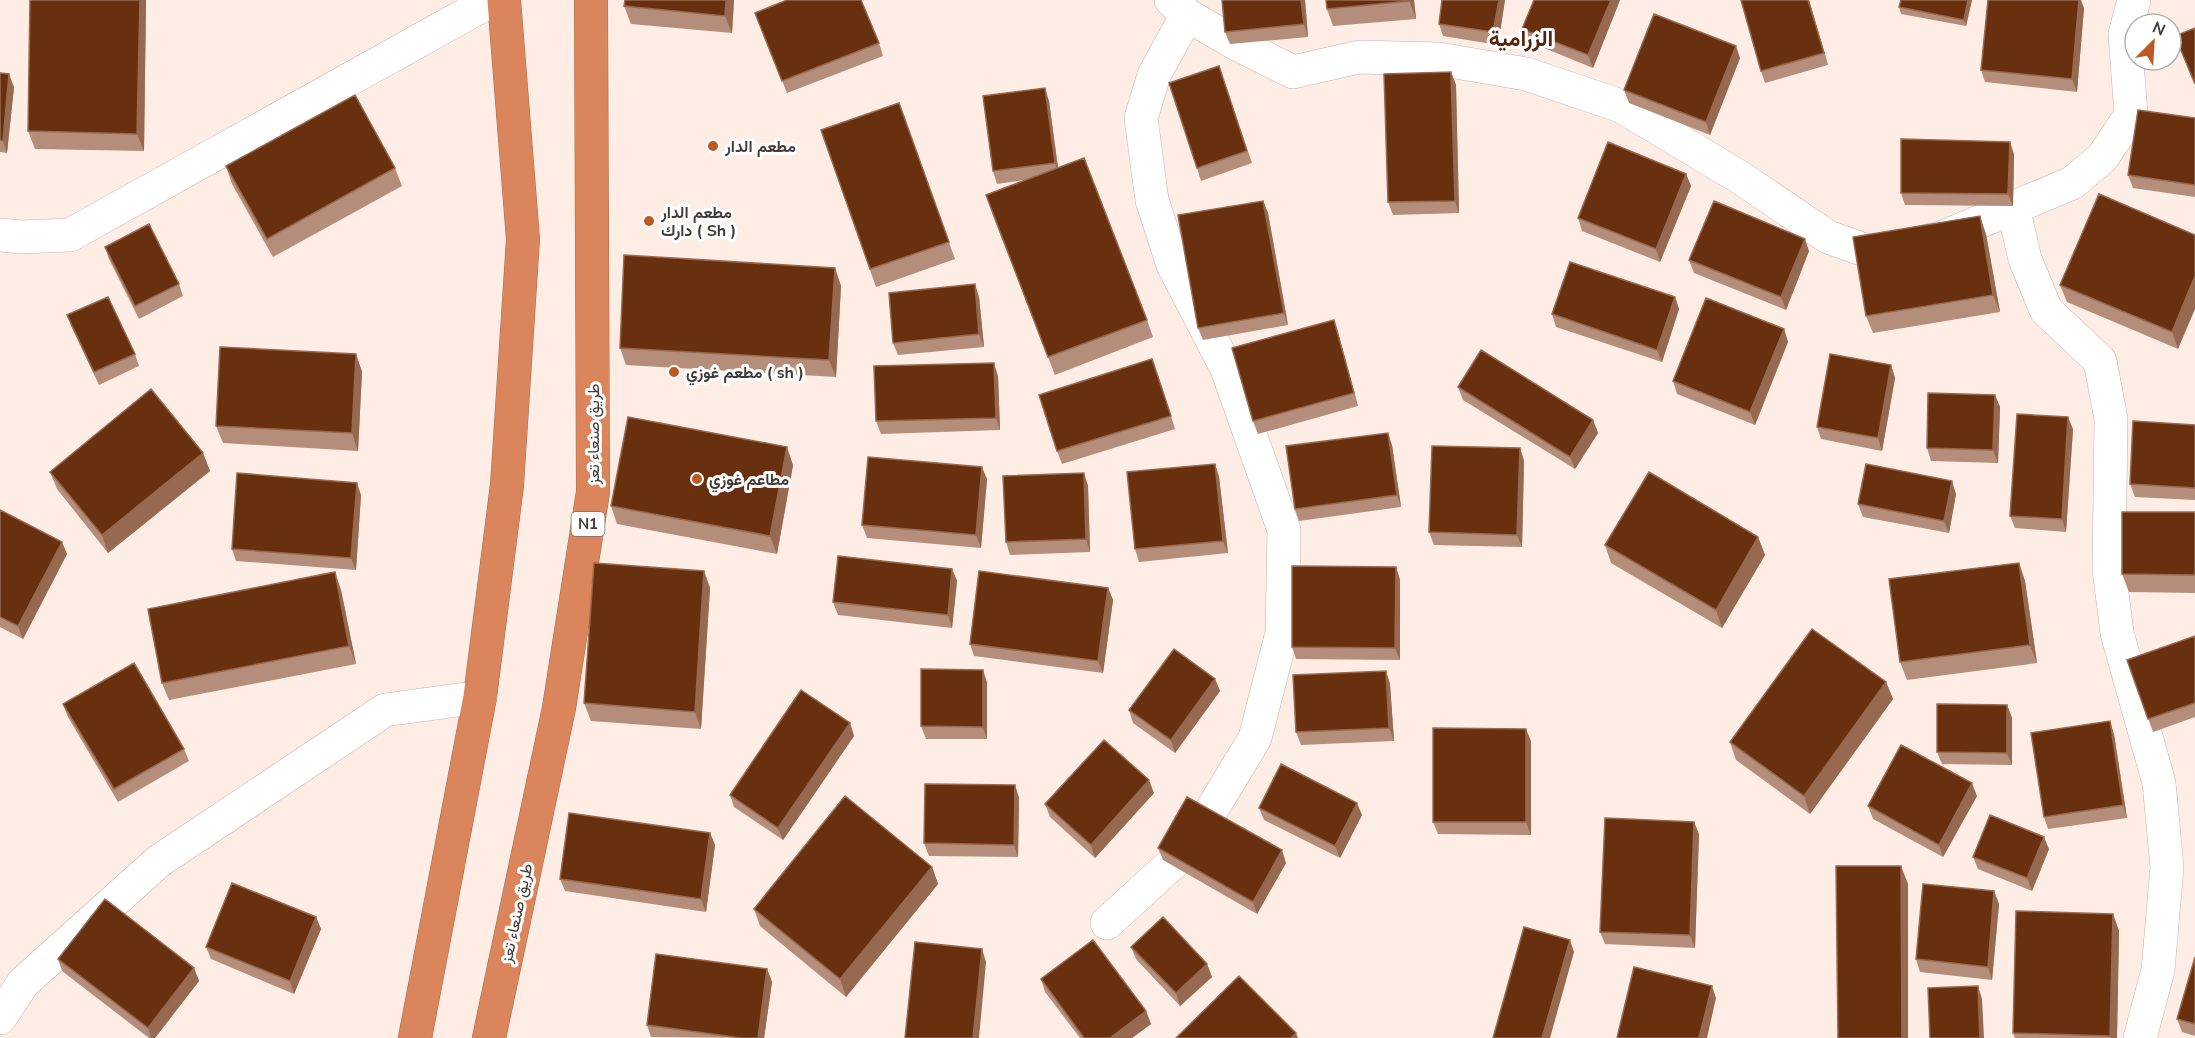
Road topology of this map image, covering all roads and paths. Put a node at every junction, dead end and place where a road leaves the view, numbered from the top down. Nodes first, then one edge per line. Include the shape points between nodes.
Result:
1 (492, 0) edge
2 (504, 0) edge
3 (591, 0) edge
4 (2134, 0) edge
5 (1179, 7) edge
6 (2013, 207) junction
7 (0, 235) edge
8 (480, 697) junction
9 (1107, 923) dead end
10 (0, 1018) edge
11 (415, 1038) edge
12 (489, 1038) edge
13 (2140, 1038) edge

1 - 7 street via 70,235
2 - 8 highway via 523,239 507,485
3 - 12 highway, طريق صنعاء تعز / N1 via 593,492 559,708
4 - 6 street via 2125,34 2131,115 2102,158 2072,183
5 - 6 street via 1235,43 1293,72 1359,57 1439,59 1526,74 1589,95 1620,106 1741,178 1828,237 1873,253 1941,238
5 - 9 street via 1141,118 1152,200 1173,264 1227,369 1284,530 1282,633 1255,738 1188,849
6 - 13 street via 2025,259 2046,310 2100,361 2111,419 2109,568 2117,633 2159,783 2167,867 2158,970
8 - 10 street via 385,710 345,736 159,861 23,982
8 - 11 highway

